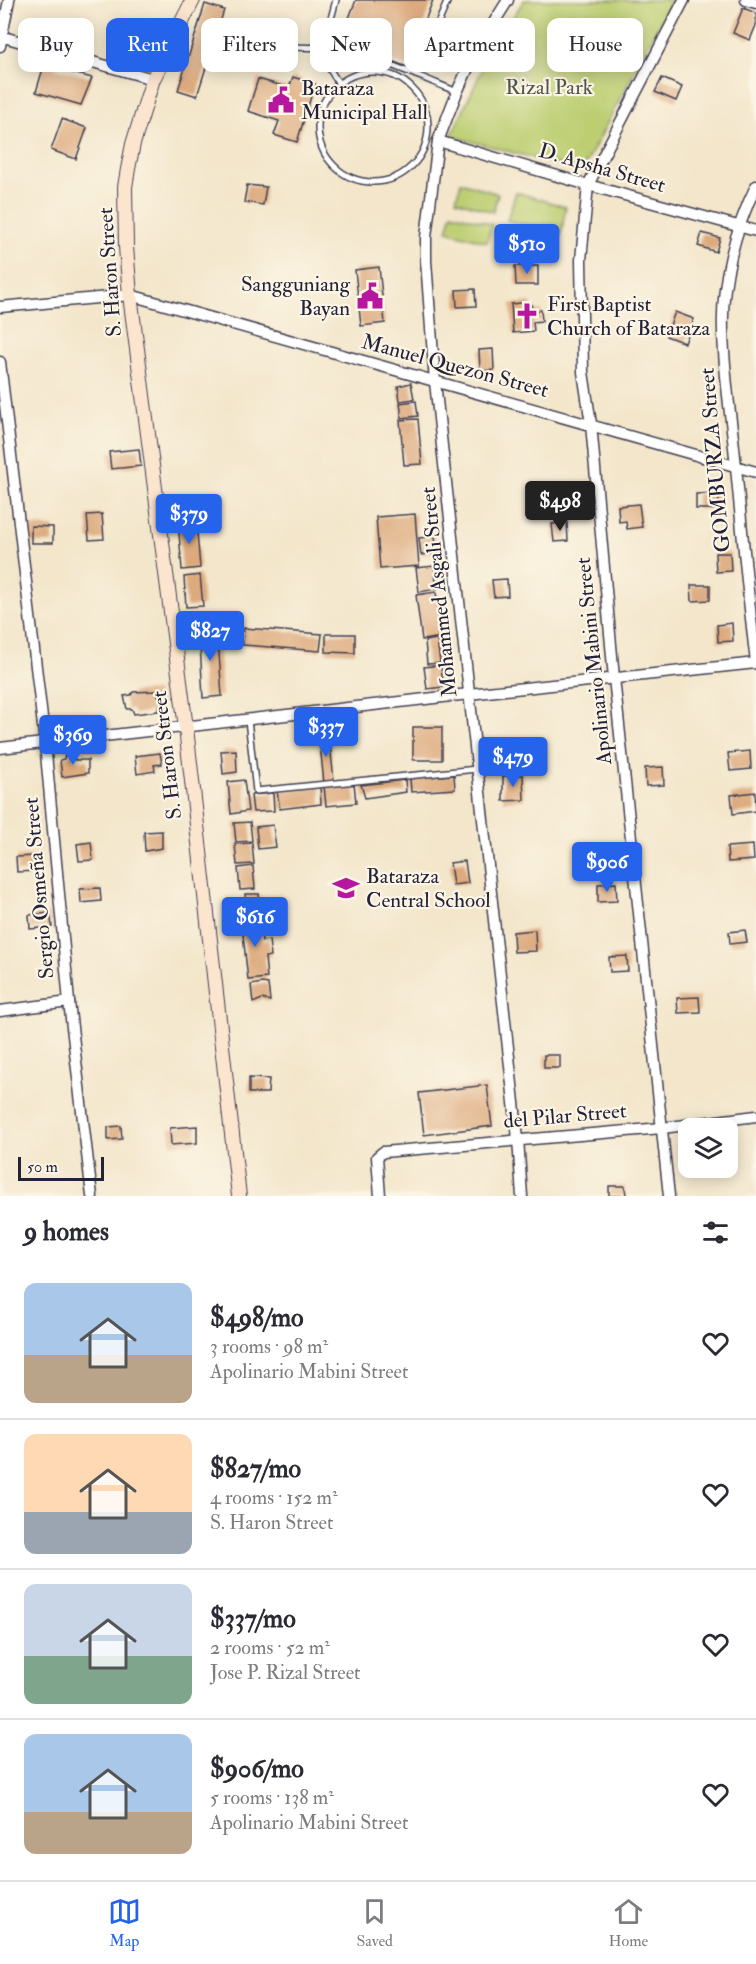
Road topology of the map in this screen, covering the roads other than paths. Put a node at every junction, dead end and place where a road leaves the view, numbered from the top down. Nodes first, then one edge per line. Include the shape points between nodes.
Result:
1 (9, 0) edge
2 (193, 0) edge
3 (336, 0) edge
4 (448, 0) edge
5 (508, 0) edge
6 (684, 0) edge
7 (746, 0) edge
8 (756, 3) edge
9 (331, 18) edge
10 (1, 39) edge
11 (392, 67) edge
12 (332, 72) edge
13 (416, 75) junction
14 (153, 79) junction
15 (339, 84) junction
16 (457, 92) junction
17 (427, 139) junction
18 (438, 141) junction
19 (588, 185) junction
20 (756, 186) edge
21 (740, 226) junction
22 (756, 231) edge
23 (130, 295) junction
24 (0, 306) edge
25 (0, 362) edge
26 (435, 382) junction
27 (591, 424) junction
28 (736, 468) junction
29 (756, 472) edge
30 (756, 663) edge
31 (614, 678) junction
32 (469, 694) junction
33 (248, 720) junction
34 (186, 728) junction
35 (45, 743) junction
36 (0, 748) edge
37 (478, 769) junction
38 (69, 1002) junction
39 (0, 1011) edge
40 (756, 1116) edge
41 (662, 1128) junction
42 (518, 1139) junction
43 (92, 1196) edge
44 (239, 1196) edge
45 (380, 1196) edge
46 (522, 1196) edge
47 (669, 1196) edge

1 - 10 street
2 - 14 street, S. Haron Street
3 - 9 lane
4 - 13 lane
5 - 16 street, Mohammed Asgali Street via 476,51
6 - 19 street, Apolinario Mabini Street
7 - 8 street
10 - 14 street
11 - 13 lane
12 - 15 lane
13 - 16 lane
14 - 23 street, S. Haron Street via 133,144 125,187
15 - 17 lane via 371,72 401,79 422,101 428,121
15 - 17 lane via 323,105 319,135 325,154 346,175 364,182 394,178 418,160
16 - 18 street, Mohammed Asgali Street
17 - 18 lane
18 - 19 street, D. Apsha Street
18 - 26 street, Mohammed Asgali Street via 426,237
19 - 21 street, D. Apsha Street
19 - 27 street, Apolinario Mabini Street via 581,260 581,335
20 - 21 street, GOMBURZA Street
21 - 22 street, D. Apsha Street
21 - 28 street, GOMBURZA Street via 726,289 723,330
23 - 24 street, Manuel Quezon Street
23 - 26 street, Manuel Quezon Street
23 - 34 street, S. Haron Street
25 - 35 street, Sergio Osmeña Street
26 - 27 street, Manuel Quezon Street
26 - 32 street, Mohammed Asgali Street
27 - 28 street, Manuel Quezon Street
27 - 31 street, Apolinario Mabini Street
28 - 29 street, Manuel Quezon Street
28 - 30 street, GOMBURZA Street
30 - 31 street
31 - 32 street
31 - 41 street, Apolinario Mabini Street
32 - 33 street
32 - 37 street, Mohammed Asgali Street
33 - 34 street
33 - 37 lane via 256,791
34 - 35 street
34 - 44 street, S. Haron Street
35 - 36 street
35 - 38 street, Sergio Osmeña Street
37 - 42 street, Mohammed Asgali Street
38 - 39 street
38 - 43 street, Sergio Osmeña Street
40 - 41 street, del Pilar Street
41 - 42 street, del Pilar Street
41 - 47 street, Apolinario Mabini Street
42 - 45 street, del Pilar Street via 378,1154
42 - 46 street, Mohammed Asgali Street

